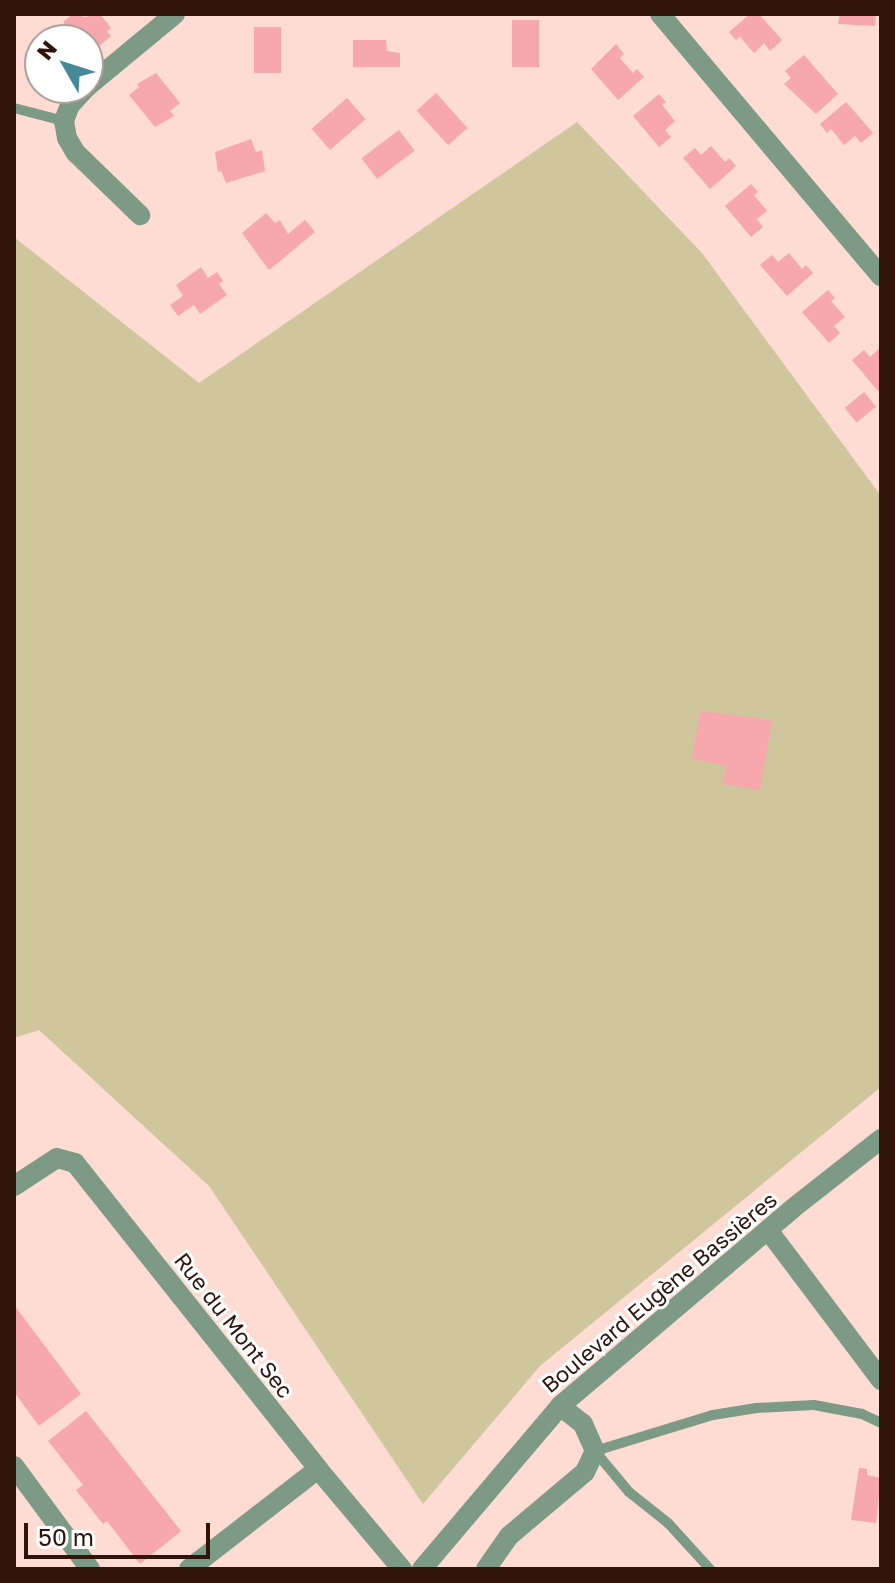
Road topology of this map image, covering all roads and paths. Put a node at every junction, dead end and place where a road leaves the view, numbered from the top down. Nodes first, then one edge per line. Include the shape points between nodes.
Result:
1 (175, 14) edge
2 (660, 14) edge
3 (104, 73) edge
4 (71, 104) edge
5 (14, 108) edge
6 (64, 121) junction
7 (140, 215) dead end
8 (881, 276) edge
9 (881, 1139) edge
10 (14, 1186) edge
11 (768, 1230) junction
12 (881, 1380) edge
13 (560, 1406) junction
14 (881, 1423) edge
15 (595, 1451) junction
16 (14, 1466) edge
17 (318, 1469) junction
18 (90, 1569) edge
19 (189, 1569) edge
20 (402, 1569) edge
21 (422, 1569) edge
22 (486, 1569) edge
23 (710, 1569) edge

1 - 3 street
2 - 8 street
4 - 6 street
5 - 6 lane
6 - 7 street via 75,152
9 - 11 street, Boulevard Eugène Bassières
10 - 17 street, Rue du Mont Sec via 57,1158 75,1163
11 - 12 street
11 - 13 street, Boulevard Eugène Bassières
13 - 15 street via 583,1424
13 - 21 street, Boulevard Eugène Bassières
14 - 15 lane via 814,1405 756,1408 713,1415
15 - 22 street via 585,1472 509,1536
15 - 23 lane via 629,1492 668,1523
16 - 18 street
17 - 19 street
17 - 20 street, Rue du Mont Sec

